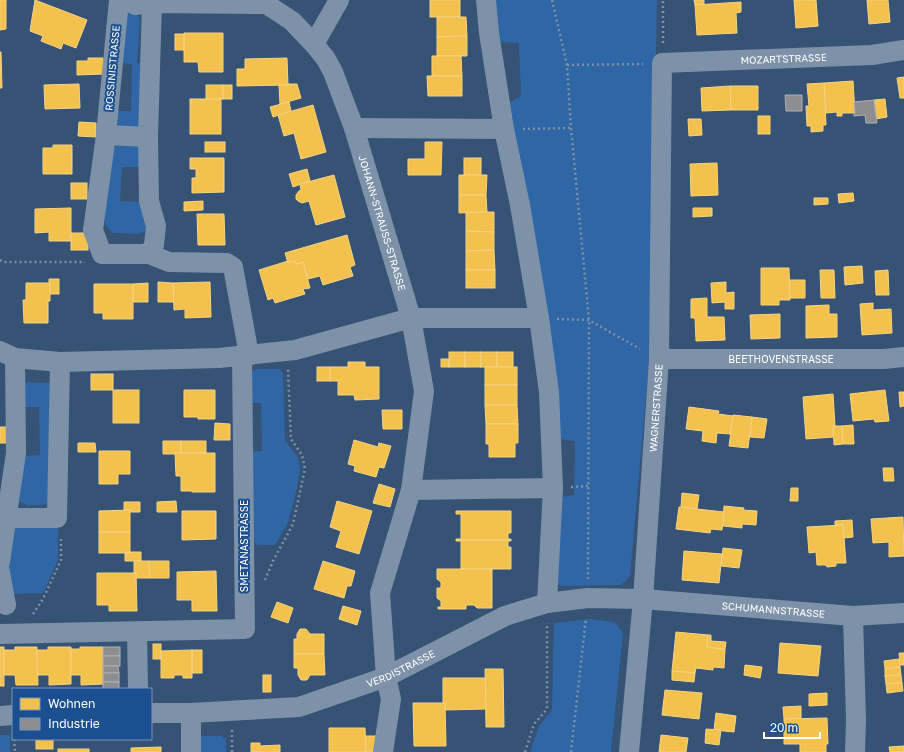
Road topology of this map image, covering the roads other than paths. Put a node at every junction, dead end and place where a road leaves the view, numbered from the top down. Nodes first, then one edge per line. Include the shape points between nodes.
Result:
1 (118, 0) edge
2 (124, 0) edge
3 (340, 0) edge
4 (486, 0) edge
5 (152, 3) junction
6 (314, 44) junction
7 (904, 50) edge
8 (662, 63) joint
9 (354, 128) junction
10 (504, 129) junction
11 (106, 135) junction
12 (148, 137) junction
13 (149, 254) junction
14 (411, 318) junction
15 (539, 318) junction
16 (8, 354) edge
17 (245, 356) junction
18 (904, 358) edge
19 (659, 359) junction
20 (60, 362) junction
21 (553, 488) junction
22 (411, 490) junction
23 (7, 518) junction
24 (0, 562) edge
25 (0, 572) edge
26 (643, 599) junction
27 (547, 602) junction
28 (6, 605) dead end
29 (904, 613) edge
30 (853, 616) junction
31 (137, 632) junction
32 (0, 634) edge
33 (386, 677) junction
34 (138, 688) edge
35 (152, 713) edge
36 (191, 713) junction
37 (12, 715) edge
38 (0, 716) edge
39 (191, 752) edge
40 (383, 752) edge
41 (628, 752) edge
42 (855, 752) edge

1 - 11 street, ROSSINISTRASSE
2 - 5 street, JOHANN-STRAUSS-STRASSE via 135,5
3 - 6 street
4 - 10 street
5 - 6 street, JOHANN-STRAUSS-STRASSE via 266,4 292,21
5 - 12 street
6 - 9 street, JOHANN-STRAUSS-STRASSE via 333,72
7 - 8 street, MOZARTSTRASSE via 872,55
8 - 19 street, WAGNERSTRASSE
9 - 10 street
9 - 14 street, JOHANN-STRAUSS-STRASSE
10 - 15 street
11 - 12 street
11 - 13 street, ROSSINISTRASSE via 93,230 102,254
12 - 13 street via 149,201 156,226 154,245
13 - 17 street via 169,262 227,263 233,268
14 - 15 street
14 - 17 street via 295,350
14 - 22 street, JOHANN-STRAUSS-STRASSE via 424,391
15 - 21 street via 549,392
16 - 20 street
16 - 23 street via 16,453
17 - 20 street
17 - 31 street, SMETANASTRASSE via 245,629
18 - 19 street, BEETHOVENSTRASSE
19 - 26 street, WAGNERSTRASSE
20 - 23 street via 57,518
21 - 22 street
21 - 27 street
22 - 33 street, JOHANN-STRAUSS-STRASSE via 380,593
23 - 24 street
25 - 28 street
26 - 27 street, VERDISTRASSE via 588,598
26 - 30 street, SCHUMANNSTRASSE
26 - 41 street, WAGNERSTRASSE
27 - 33 street, VERDISTRASSE via 505,616
29 - 30 street, SCHUMANNSTRASSE
30 - 42 street
31 - 32 street, SMETANASTRASSE
31 - 34 street
33 - 36 street, VERDISTRASSE via 299,707
33 - 40 street, JOHANN-STRAUSS-STRASSE via 391,699
35 - 36 street, VERDISTRASSE
36 - 39 street
37 - 38 street

